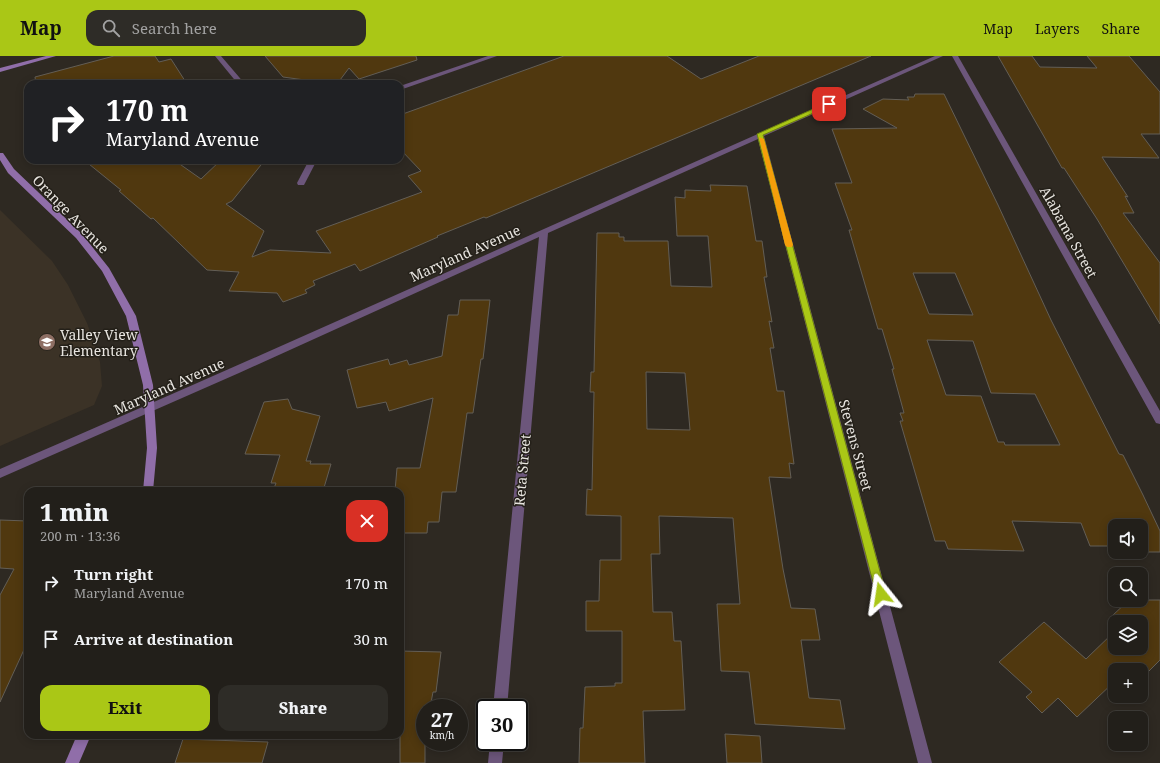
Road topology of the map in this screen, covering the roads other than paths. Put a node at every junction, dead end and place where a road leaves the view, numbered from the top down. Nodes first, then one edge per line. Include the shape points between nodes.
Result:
1 (54, 56) edge
2 (218, 56) edge
3 (494, 56) edge
4 (940, 56) edge
5 (956, 56) edge
6 (0, 70) edge
7 (239, 80) edge
8 (404, 87) edge
9 (760, 134) junction
10 (0, 155) edge
11 (311, 164) edge
12 (301, 183) dead end
13 (544, 232) junction
14 (148, 410) junction
15 (1160, 420) edge
16 (0, 474) edge
17 (148, 487) edge
18 (501, 699) edge
19 (82, 739) edge
20 (496, 751) edge
21 (72, 763) edge
22 (495, 763) edge
23 (925, 763) edge

1 - 6 street
2 - 7 street
3 - 8 street
4 - 9 street, Maryland Avenue
5 - 15 street, Alabama Street
9 - 13 street, Maryland Avenue
9 - 23 street, Stevens Street
10 - 14 street, Orange Avenue via 11,171 78,236 106,270 131,316 146,375
11 - 12 street
13 - 14 street, Maryland Avenue
13 - 18 street, Reta Street
14 - 16 street, Maryland Avenue
14 - 17 street, Orange Avenue via 152,448
19 - 21 street
20 - 22 street

